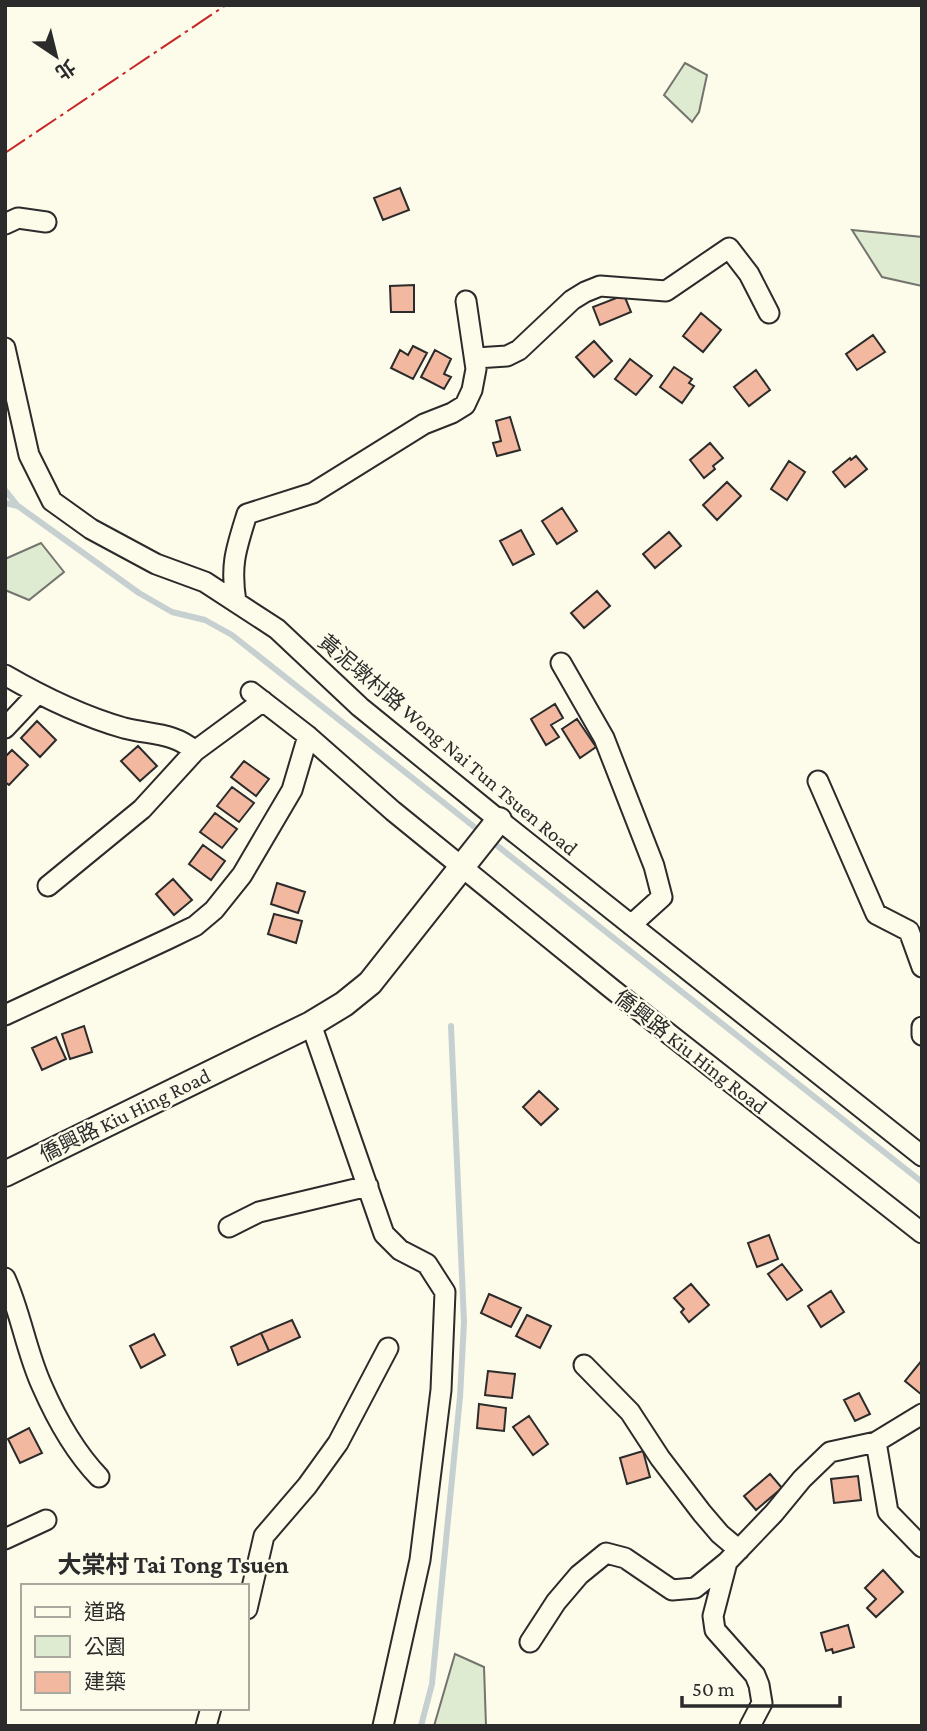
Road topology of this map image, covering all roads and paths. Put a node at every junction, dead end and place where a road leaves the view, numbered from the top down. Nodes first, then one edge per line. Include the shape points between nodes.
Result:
1 (46, 222) dead end
2 (5, 224) edge
3 (466, 301) dead end
4 (769, 313) dead end
5 (5, 348) edge
6 (476, 358) junction
7 (236, 602) junction
8 (561, 663) dead end
9 (5, 675) edge
10 (37, 694) junction
11 (5, 728) edge
12 (308, 736) junction
13 (195, 751) junction
14 (818, 781) dead end
15 (499, 820) junction
16 (464, 867) junction
17 (48, 886) dead end
18 (631, 925) junction
19 (915, 926) edge
20 (922, 967) edge
21 (5, 1015) edge
22 (311, 1024) junction
23 (922, 1156) edge
24 (5, 1174) edge
25 (368, 1186) junction
26 (229, 1227) dead end
27 (922, 1233) edge
28 (5, 1278) edge
29 (388, 1348) dead end
30 (583, 1365) dead end
31 (922, 1414) edge
32 (876, 1442) junction
33 (99, 1477) dead end
34 (46, 1520) dead end
35 (5, 1539) edge
36 (922, 1547) edge
37 (733, 1556) junction
38 (248, 1605) edge
39 (530, 1642) dead end
40 (383, 1726) edge
41 (750, 1726) edge

1 - 2 street via 18,218
3 - 6 street
4 - 6 street via 729,248 666,291 600,286 584,292 519,351
5 - 7 street, 黃泥墩村路 Wong Nai Tun Tsuen Road via 29,455 52,501 91,529 156,564 205,582
6 - 7 street via 469,398 459,410 424,424 313,494 247,514 232,575
7 - 15 street, 黃泥墩村路 Wong Nai Tun Tsuen Road via 276,629 360,707
8 - 18 street via 604,738 654,866 662,897
9 - 10 street
10 - 11 street
10 - 13 street via 125,728 176,738
12 - 13 street, 僑興路 Kiu Hing Road via 257,697
12 - 16 street, 僑興路 Kiu Hing Road
12 - 21 street via 292,790 242,875 214,910 195,926
13 - 17 street via 142,809
14 - 19 street via 876,914
15 - 16 street, 僑興路 Kiu Hing Road
15 - 18 street, 黃泥墩村路 Wong Nai Tun Tsuen Road
16 - 22 street, 僑興路 Kiu Hing Road via 370,983
16 - 27 street, 僑興路 Kiu Hing Road
18 - 23 street, 黃泥墩村路 Wong Nai Tun Tsuen Road
19 - 20 street
22 - 24 street, 僑興路 Kiu Hing Road
22 - 25 street
25 - 26 street via 259,1212
25 - 40 street via 384,1234 400,1250 427,1264 445,1292 441,1390 420,1560
28 - 33 street via 42,1385 82,1459
29 - 38 street via 338,1443 264,1536
30 - 37 street via 630,1412
31 - 32 street
32 - 36 street via 888,1512
32 - 37 street via 830,1451
34 - 35 street
37 - 39 street via 695,1588 672,1590 625,1558 606,1553 579,1574
37 - 41 street via 713,1616 715,1630 759,1685 762,1703

